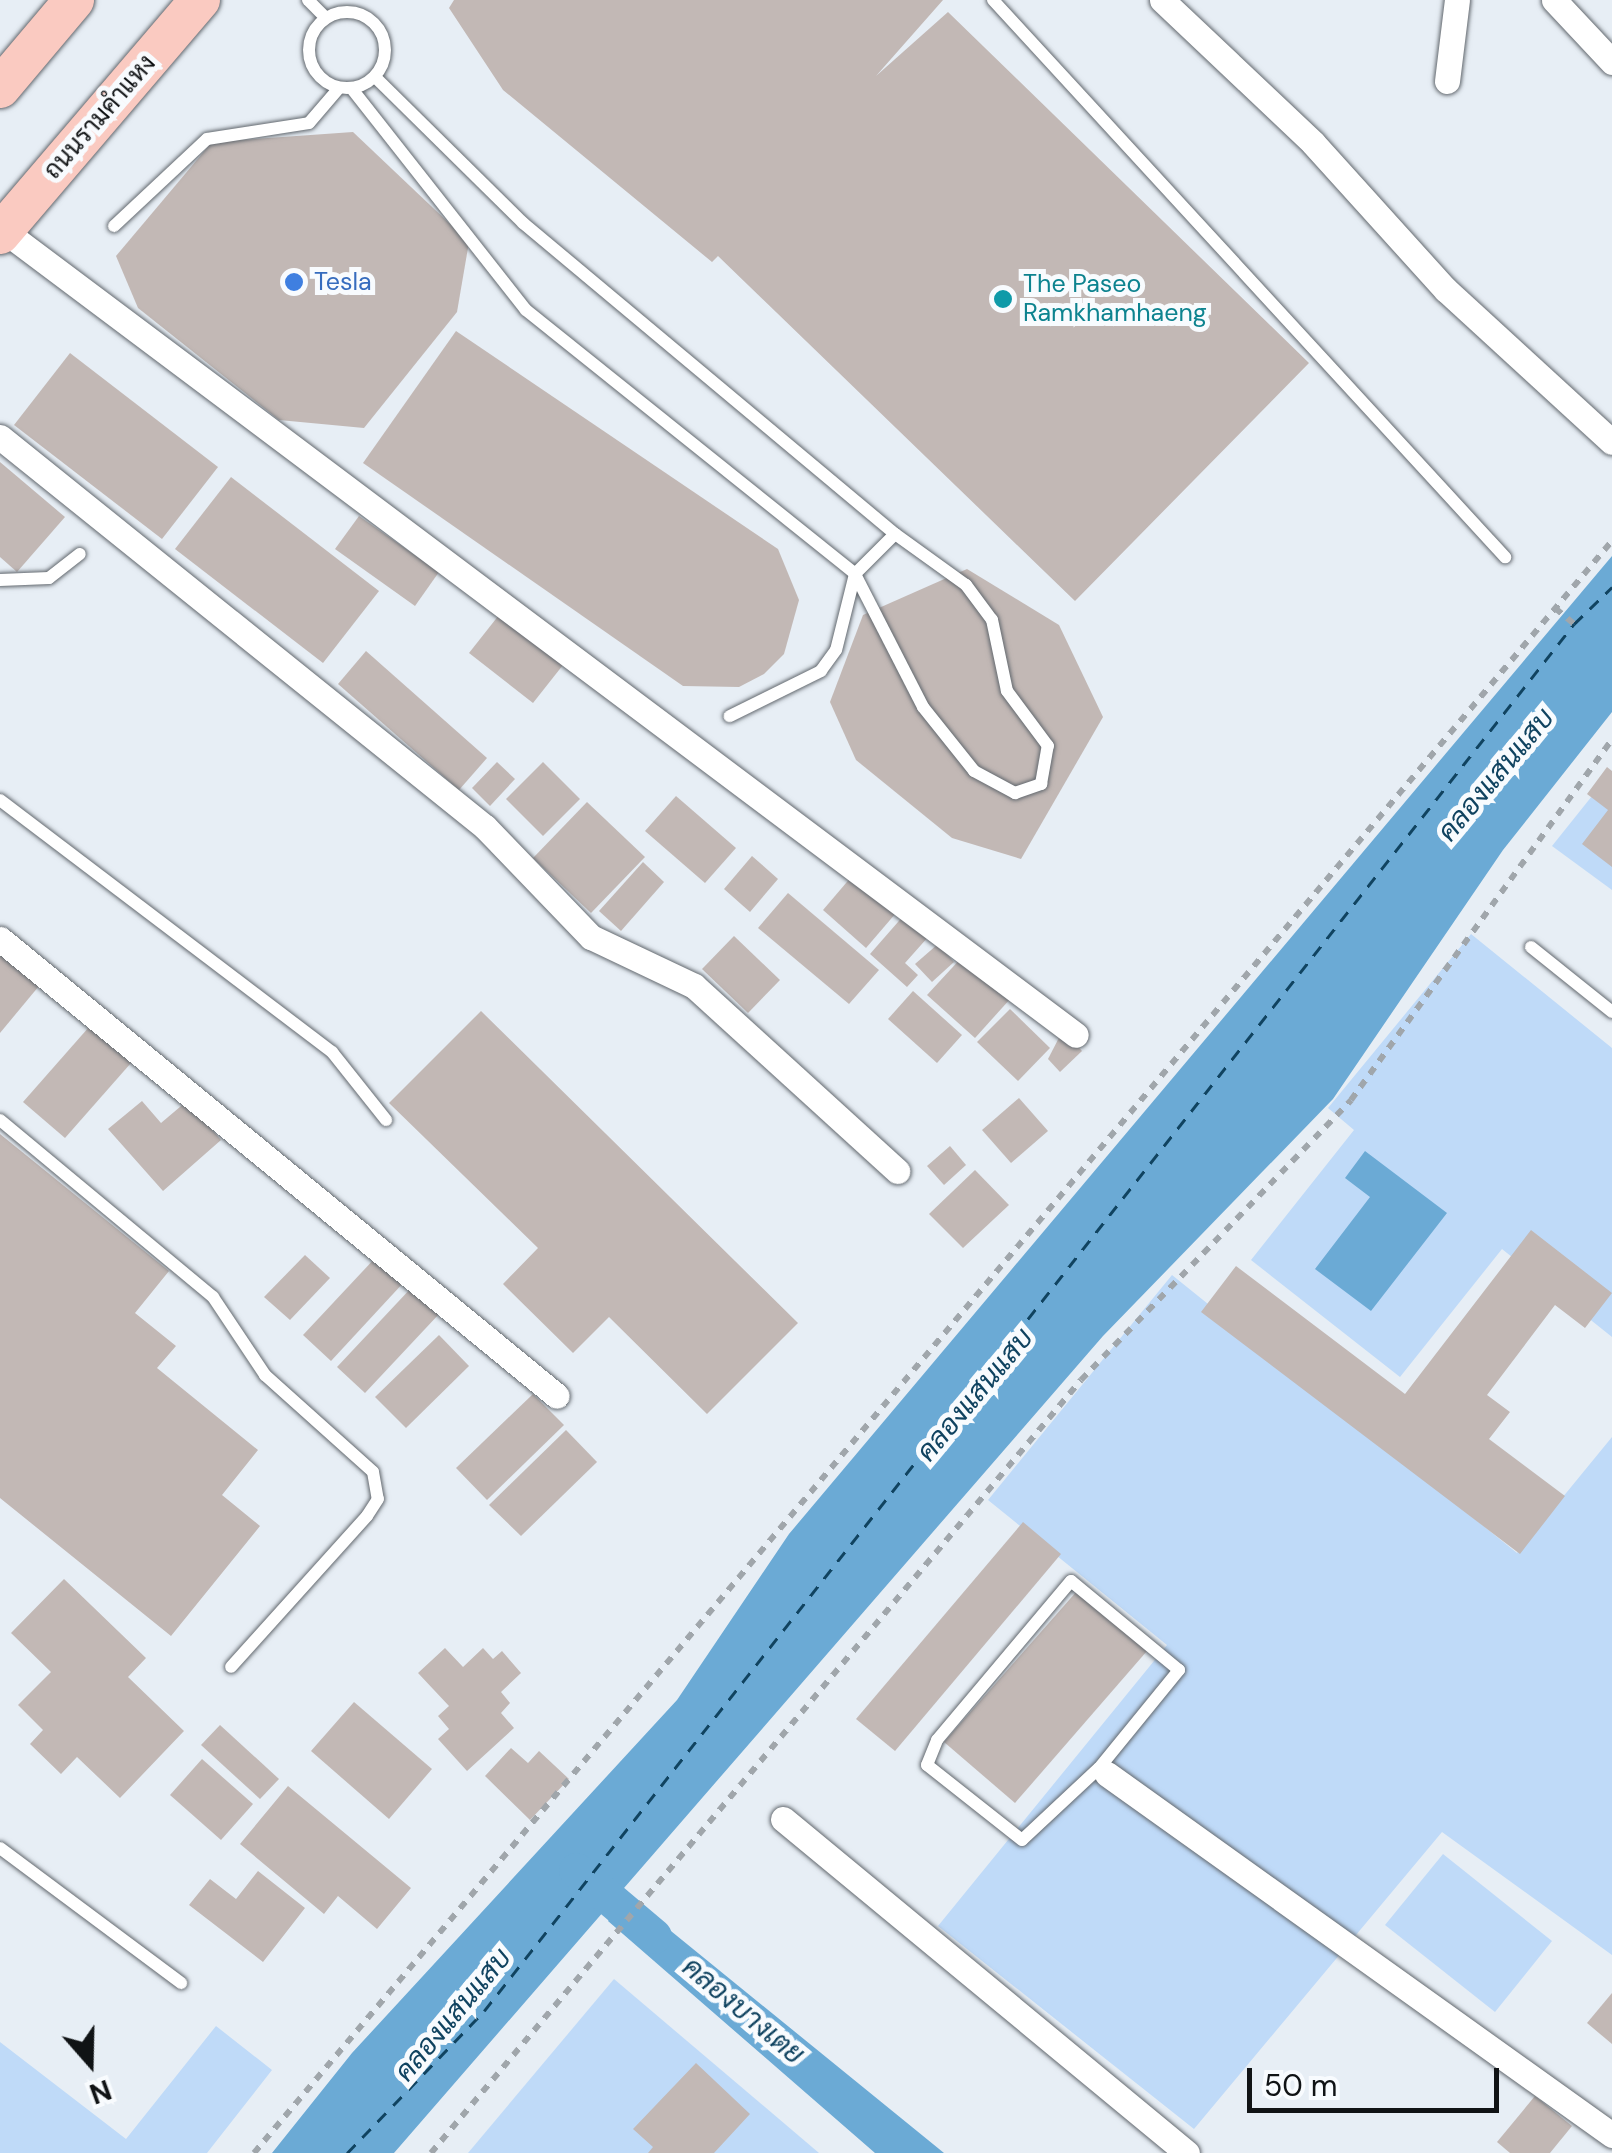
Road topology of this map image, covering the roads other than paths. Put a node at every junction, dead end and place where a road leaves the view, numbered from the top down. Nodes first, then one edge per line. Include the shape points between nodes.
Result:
1 (74, 0) edge
2 (200, 0) edge
3 (308, 0) edge
4 (373, 0) edge
5 (993, 0) edge
6 (1162, 0) edge
7 (1457, 0) edge
8 (1554, 0) edge
9 (362, 15) junction
10 (326, 18) junction
11 (1612, 62) edge
12 (376, 76) junction
13 (1447, 80) dead end
14 (0, 88) edge
15 (346, 88) junction
16 (114, 226) dead end
17 (1, 230) edge
18 (0, 437) edge
19 (1612, 442) edge
20 (895, 534) junction
21 (80, 554) dead end
22 (1505, 558) dead end
23 (855, 574) junction
24 (0, 580) edge
25 (730, 716) dead end
26 (0, 800) edge
27 (0, 939) edge
28 (1531, 947) dead end
29 (1612, 1012) edge
30 (1076, 1035) dead end
31 (0, 1120) edge
32 (386, 1120) dead end
33 (897, 1171) dead end
34 (557, 1396) dead end
35 (232, 1667) dead end
36 (1103, 1771) junction
37 (783, 1818) dead end
38 (0, 1848) edge
39 (181, 1983) dead end
40 (1612, 2135) edge
41 (1188, 2153) edge

1 - 14 main road
2 - 17 main road, ถนนรามคำแหง
3 - 10 lane
4 - 9 lane
5 - 22 lane
6 - 19 street via 1313,143 1435,280
7 - 13 street
8 - 11 street
9 - 10 lane
9 - 12 lane via 385,42
10 - 15 lane via 310,37 310,63
12 - 15 lane
12 - 20 lane via 523,223
15 - 16 lane via 308,123 207,139
15 - 23 lane via 526,310
17 - 30 street
18 - 33 street via 484,827 592,937 694,986
20 - 23 lane
20 - 23 lane via 966,585 992,620 1008,692 1048,746 1040,784 1015,793 974,771 923,707
21 - 24 lane via 48,578
23 - 25 lane via 822,671
26 - 32 lane via 332,1052
27 - 34 street
28 - 29 lane
31 - 35 lane via 212,1297 265,1374 372,1472 378,1499 367,1516
36 - 36 lane via 1178,1670 1071,1581 937,1740 927,1765 1022,1840
36 - 40 street
37 - 41 street
38 - 39 lane

